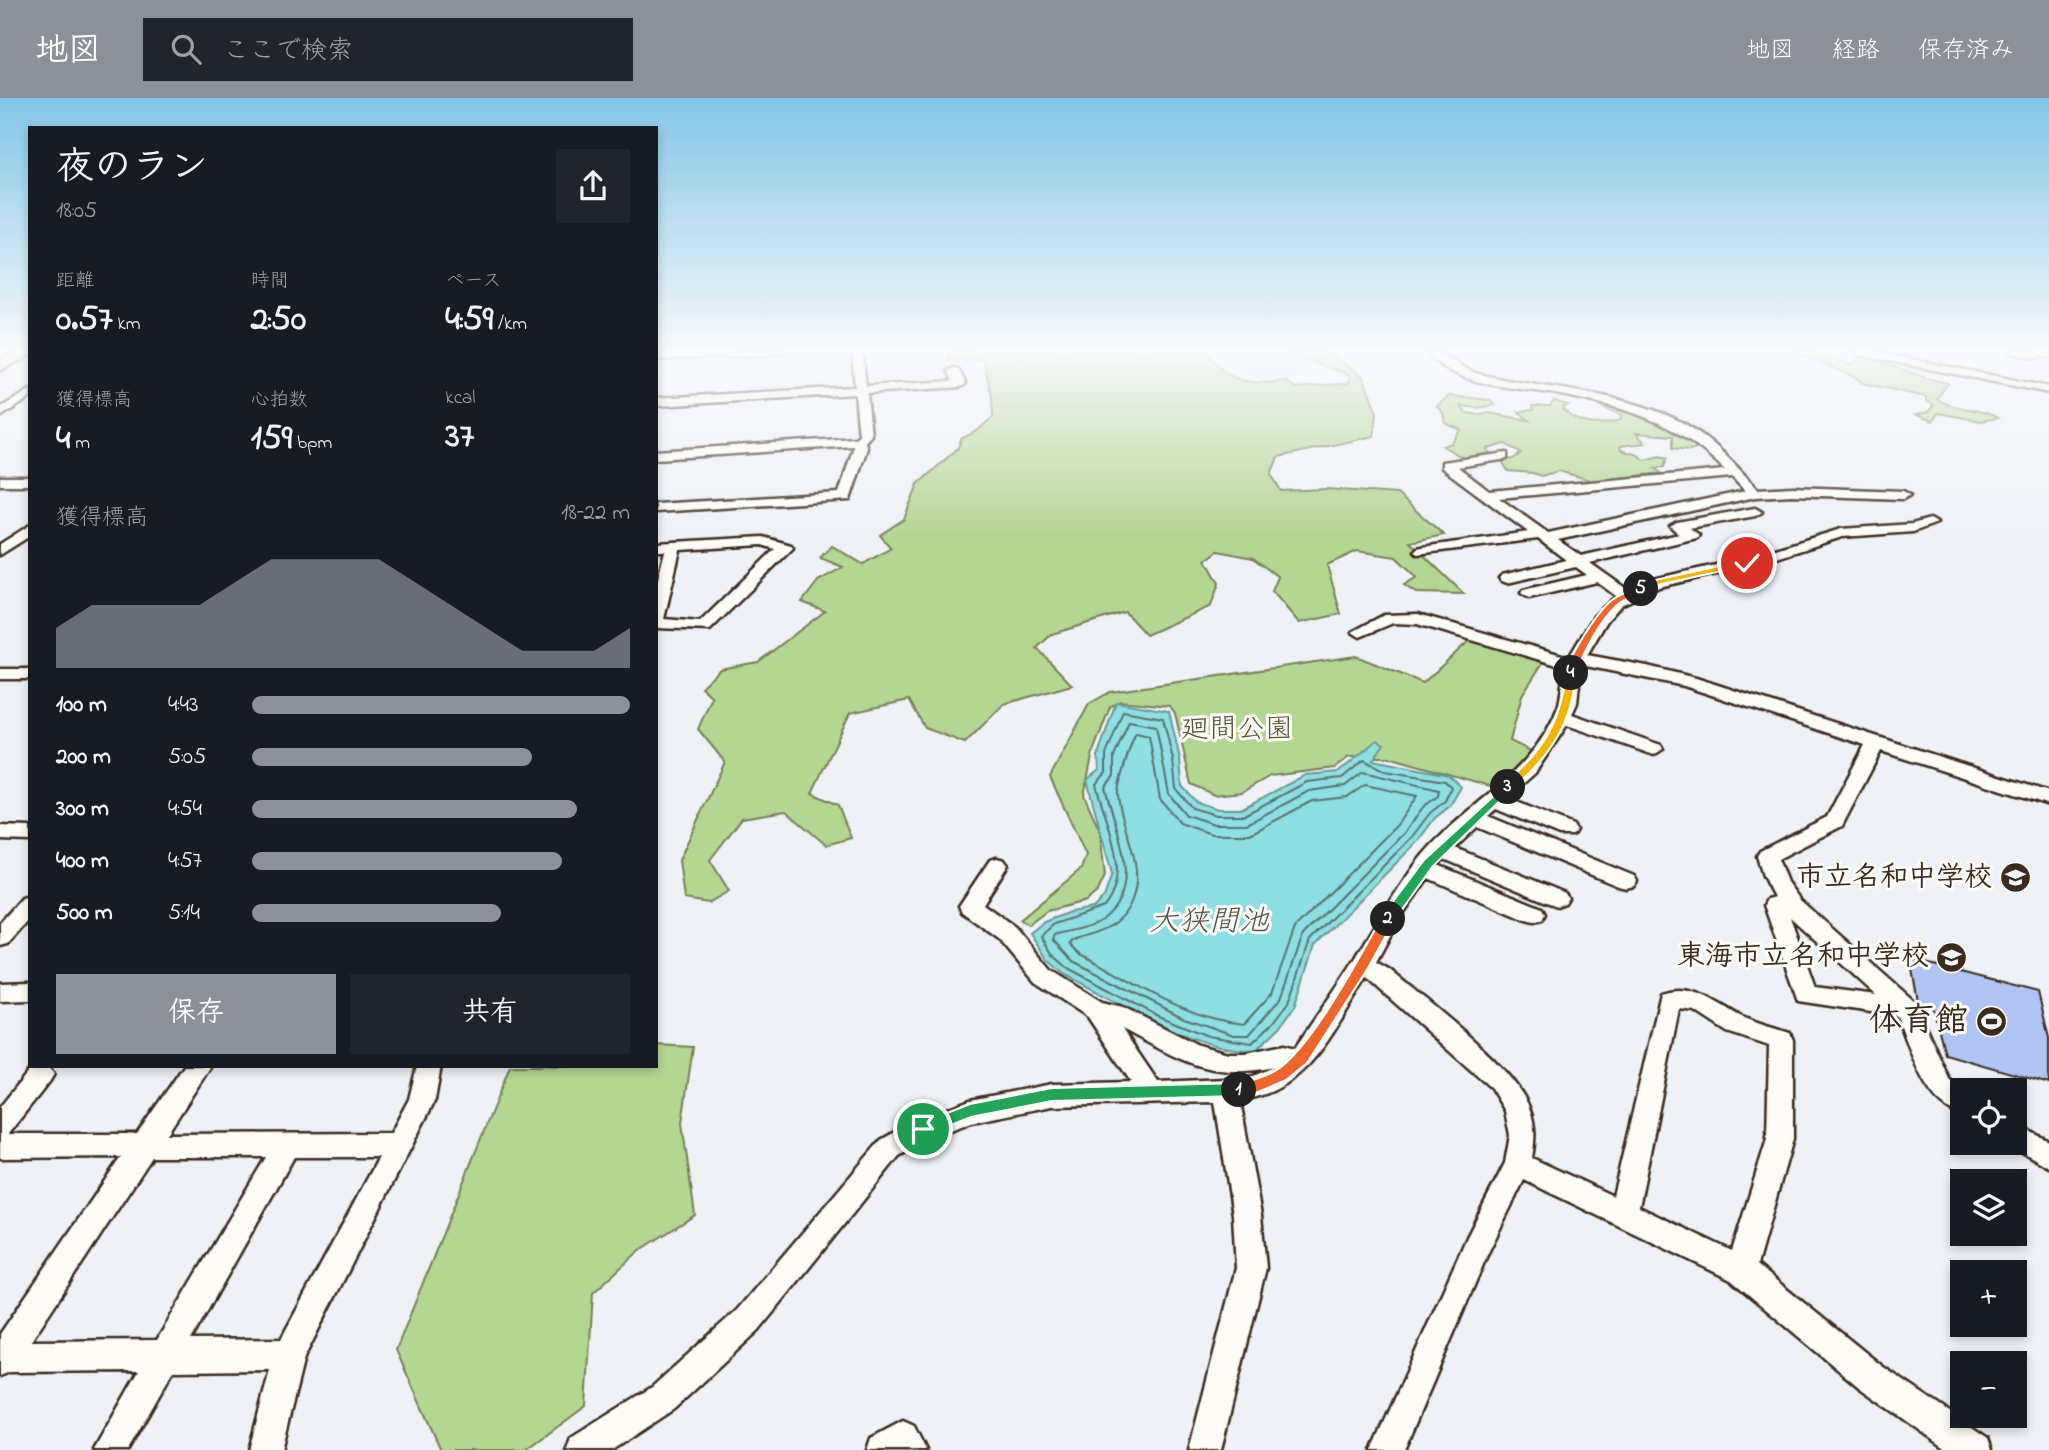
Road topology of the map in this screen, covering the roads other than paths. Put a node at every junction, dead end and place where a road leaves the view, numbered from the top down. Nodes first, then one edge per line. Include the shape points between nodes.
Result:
1 (863, 414) edge
2 (1638, 414) edge
3 (859, 442) junction
4 (658, 455) edge
5 (1502, 456) dead end
6 (1735, 473) junction
7 (0, 481) edge
8 (28, 481) edge
9 (1755, 493) junction
10 (1486, 495) junction
11 (1903, 495) dead end
12 (658, 508) edge
13 (1755, 512) dead end
14 (1930, 523) dead end
15 (28, 530) edge
16 (1543, 537) junction
17 (658, 547) edge
18 (673, 547) junction
19 (0, 551) edge
20 (1422, 551) dead end
21 (1578, 562) junction
22 (1599, 577) junction
23 (1507, 578) dead end
24 (1529, 593) dead end
25 (1625, 595) junction
26 (658, 612) edge
27 (658, 621) edge
28 (1360, 632) dead end
29 (1576, 661) junction
30 (0, 674) edge
31 (28, 674) edge
32 (1562, 717) junction
33 (1875, 744) junction
34 (1654, 749) dead end
35 (2049, 799) edge
36 (1493, 800) junction
37 (1474, 818) junction
38 (1566, 830) dead end
39 (0, 833) edge
40 (28, 834) edge
41 (1441, 850) junction
42 (997, 865) dead end
43 (1424, 868) junction
44 (1626, 881) dead end
45 (1557, 898) dead end
46 (1788, 901) junction
47 (28, 906) edge
48 (1534, 914) dead end
49 (0, 938) edge
50 (1363, 965) junction
51 (28, 991) edge
52 (0, 992) edge
53 (1906, 1008) junction
54 (1096, 1010) junction
55 (1301, 1059) junction
56 (197, 1068) edge
57 (429, 1068) edge
58 (41, 1074) dead end
59 (1226, 1091) junction
60 (1151, 1092) junction
61 (1950, 1095) edge
62 (0, 1126) edge
63 (2027, 1141) edge
64 (145, 1145) junction
65 (286, 1145) junction
66 (400, 1145) junction
67 (0, 1146) edge
68 (2049, 1154) edge
69 (1518, 1164) junction
70 (1623, 1215) junction
71 (1741, 1270) junction
72 (290, 1354) junction
73 (165, 1355) junction
74 (1, 1359) edge
75 (110, 1450) edge
76 (265, 1450) edge
77 (583, 1450) edge
78 (883, 1450) edge
79 (910, 1450) edge
80 (1205, 1450) edge
81 (1388, 1450) edge
82 (1976, 1450) edge

1 - 3 street via 865,435
2 - 6 street via 1695,436
3 - 4 street
3 - 12 street via 845,497
5 - 10 street via 1447,465
6 - 9 street
6 - 10 street
7 - 8 street
9 - 11 street
9 - 16 street
10 - 16 street
13 - 21 street via 1677,526 1692,535
14 - 25 street via 1841,533 1747,563 1654,583
15 - 19 street
16 - 20 street
16 - 21 street
17 - 18 street
18 - 26 street
18 - 27 street via 763,541 786,548 704,627
21 - 22 street
21 - 23 street
22 - 24 street
22 - 25 street
25 - 29 street via 1600,619
28 - 29 street via 1390,618 1418,619
29 - 32 street
29 - 33 street via 1690,682
30 - 31 street
32 - 34 street
32 - 36 street via 1528,769
33 - 35 street
33 - 46 street via 1835,821 1767,856 1777,889
36 - 37 street
36 - 38 street
37 - 41 street
37 - 44 street
39 - 40 street
41 - 43 street
41 - 45 street
42 - 54 street via 970,906 1007,933 1043,976
43 - 48 street
43 - 50 street via 1389,917
46 - 53 street
46 - 53 street via 1775,905 1806,995
47 - 49 street
50 - 55 street
50 - 69 street via 1382,976 1500,1081 1517,1108 1524,1135
51 - 52 street
53 - 61 street via 1939,1086
54 - 55 street via 1115,1014 1192,1054 1228,1063 1284,1055
54 - 60 street
55 - 59 street via 1281,1076 1251,1088
56 - 64 street
57 - 66 street via 422,1100
58 - 62 street
59 - 60 street
59 - 80 street via 1251,1268
60 - 77 street via 1052,1095 970,1111 890,1148 748,1320 663,1398
63 - 68 street
64 - 65 street
64 - 67 street
64 - 74 street
65 - 66 street
65 - 73 street
66 - 72 street
69 - 70 street
69 - 81 street
70 - 71 street
70 - 71 street via 1669,999 1700,1002 1736,1025 1781,1041 1780,1139
71 - 82 street via 1871,1377
72 - 73 street
72 - 76 street
73 - 74 street
73 - 75 street
78 - 79 street via 903,1437

